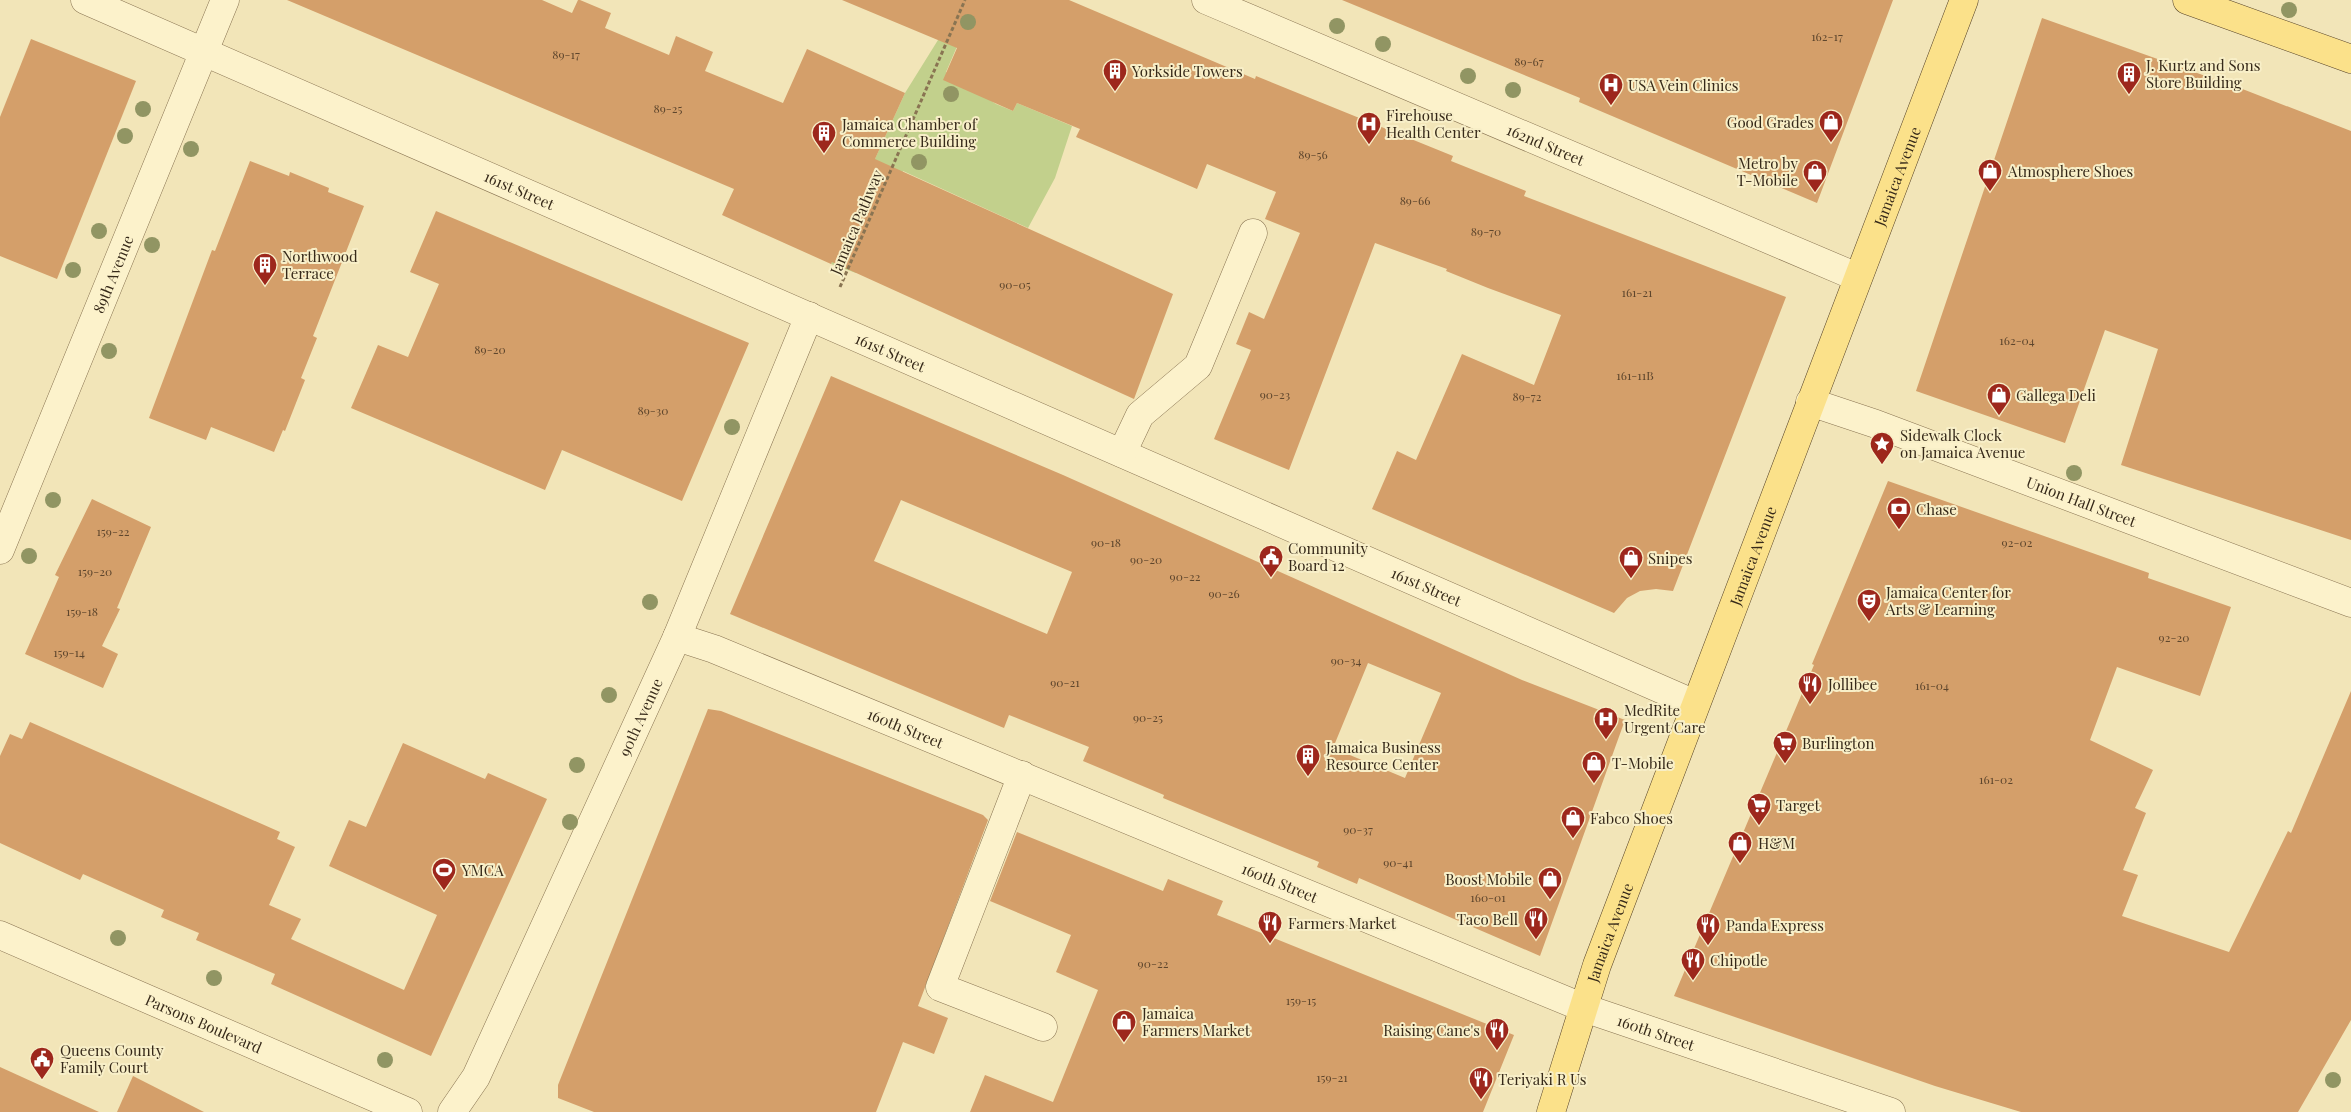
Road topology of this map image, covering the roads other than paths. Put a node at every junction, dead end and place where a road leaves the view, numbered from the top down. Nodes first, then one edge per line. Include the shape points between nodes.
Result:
1 (85, 0) edge
2 (225, 0) edge
3 (1206, 0) edge
4 (1964, 0) edge
5 (2187, 0) edge
6 (204, 51) junction
7 (2351, 59) edge
8 (1253, 233) dead end
9 (1857, 277) junction
10 (809, 316) junction
11 (1810, 402) junction
12 (1122, 453) junction
13 (2, 538) edge
14 (2351, 603) edge
15 (677, 637) junction
16 (1695, 704) junction
17 (1022, 776) junction
18 (0, 935) edge
19 (1584, 1008) junction
20 (1043, 1027) dead end
21 (408, 1112) edge
22 (452, 1112) edge
23 (1551, 1112) edge
24 (1891, 1112) edge

1 - 6 street, 161st Street
2 - 6 street, 89th Avenue
3 - 9 street, 162nd Street
4 - 9 main road, Jamaica Avenue
5 - 7 main road
6 - 10 street, 161st Street
6 - 13 street, 89th Avenue
8 - 12 street via 1198,366 1140,415
9 - 11 main road, Jamaica Avenue
10 - 12 street, 161st Street
10 - 15 street, 90th Avenue
11 - 14 street, Union Hall Street
11 - 16 main road, Jamaica Avenue via 1732,614
12 - 16 street, 161st Street
15 - 17 street, 160th Street via 714,649
15 - 22 street, 90th Avenue via 476,1077
16 - 19 main road, Jamaica Avenue via 1597,965
17 - 19 street, 160th Street
17 - 20 street via 940,987
18 - 21 street, Parsons Boulevard
19 - 23 main road, Jamaica Avenue
19 - 24 street, 160th Street

